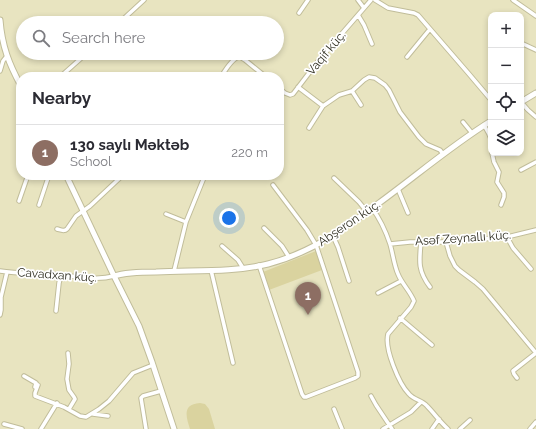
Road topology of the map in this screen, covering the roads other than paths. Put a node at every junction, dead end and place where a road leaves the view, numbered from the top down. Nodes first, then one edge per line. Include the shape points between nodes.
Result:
1 (144, 0) edge
2 (308, 0) edge
3 (358, 0) edge
4 (371, 0) edge
5 (375, 0) edge
6 (513, 0) edge
7 (364, 8) junction
8 (298, 13) dead end
9 (358, 15) junction
10 (127, 16) edge
11 (536, 16) edge
12 (0, 20) edge
13 (430, 29) junction
14 (2, 44) edge
15 (372, 44) dead end
16 (524, 44) edge
17 (536, 50) edge
18 (7, 56) junction
19 (408, 57) dead end
20 (79, 60) edge
21 (234, 60) edge
22 (245, 60) edge
23 (0, 71) edge
24 (66, 72) edge
25 (225, 72) edge
26 (260, 72) edge
27 (16, 75) edge
28 (298, 87) junction
29 (352, 91) junction
30 (284, 92) edge
31 (536, 93) edge
32 (488, 96) edge
33 (524, 100) edge
34 (361, 105) dead end
35 (524, 105) edge
36 (323, 106) junction
37 (536, 117) edge
38 (463, 122) dead end
39 (488, 123) edge
40 (484, 125) junction
41 (310, 128) dead end
42 (488, 132) edge
43 (472, 133) junction
44 (443, 154) junction
45 (493, 156) edge
46 (536, 162) edge
47 (521, 170) dead end
48 (334, 178) dead end
49 (26, 180) edge
50 (47, 180) edge
51 (68, 180) edge
52 (118, 180) edge
53 (203, 180) edge
54 (273, 185) dead end
55 (398, 189) junction
56 (19, 201) dead end
57 (501, 205) dead end
58 (39, 206) dead end
59 (370, 210) junction
60 (82, 211) junction
61 (408, 212) dead end
62 (166, 214) dead end
63 (186, 222) junction
64 (264, 228) dead end
65 (57, 229) dead end
66 (536, 230) edge
67 (333, 236) junction
68 (507, 237) junction
69 (421, 242) junction
70 (446, 242) junction
71 (390, 244) junction
72 (316, 245) junction
73 (222, 246) dead end
74 (289, 257) junction
75 (259, 265) junction
76 (243, 268) junction
77 (531, 269) dead end
78 (211, 270) junction
79 (0, 271) edge
80 (174, 271) junction
81 (7, 272) junction
82 (62, 275) junction
83 (114, 276) junction
84 (349, 281) dead end
85 (401, 281) junction
86 (430, 287) dead end
87 (378, 293) dead end
88 (56, 311) dead end
89 (0, 315) edge
90 (400, 318) junction
91 (432, 345) dead end
92 (68, 353) dead end
93 (536, 353) edge
94 (234, 363) dead end
95 (153, 365) junction
96 (24, 376) dead end
97 (517, 378) dead end
98 (38, 385) dead end
99 (162, 391) junction
100 (35, 396) junction
101 (371, 396) dead end
102 (421, 402) junction
103 (56, 403) junction
104 (69, 409) junction
105 (334, 409) dead end
106 (93, 414) junction
107 (108, 416) dead end
108 (439, 419) junction
109 (470, 420) dead end
110 (536, 422) edge
111 (4, 424) dead end
112 (390, 425) junction
113 (22, 429) edge
114 (41, 429) edge
115 (146, 429) edge
116 (174, 429) edge
117 (342, 429) edge
118 (383, 429) edge
119 (392, 429) edge
120 (432, 429) edge
121 (448, 429) edge
122 (460, 429) edge
123 (530, 429) edge

1 - 10 street
2 - 8 street
3 - 7 street
4 - 7 street, Vaqif küç.
5 - 13 street via 388,8 418,15
6 - 11 street
7 - 9 street, Vaqif küç.
9 - 15 street
9 - 28 street, Vaqif küç.
12 - 14 main road
13 - 19 street
13 - 32 street
14 - 18 main road
16 - 17 street
18 - 23 street
18 - 27 main road
20 - 24 street
21 - 25 street
22 - 26 street
28 - 30 street, Vaqif küç. via 290,95
28 - 36 street
29 - 34 street
29 - 36 street via 339,95
29 - 44 street via 369,77 380,81 389,90 400,112 419,137
31 - 33 main road
35 - 37 street
36 - 41 street
38 - 43 street
39 - 40 main road, Abşeron küç.
40 - 42 street
40 - 43 main road, Abşeron küç.
43 - 44 main road, Abşeron küç.
44 - 55 main road, Abşeron küç.
45 - 57 street via 499,172 497,182 504,193
46 - 47 street
48 - 59 street
49 - 56 street
50 - 58 street
51 - 60 main road
52 - 60 street
53 - 63 street
54 - 72 street
55 - 59 main road, Abşeron küç.
55 - 61 street
59 - 67 main road, Abşeron küç.
59 - 71 street via 378,218
60 - 65 street via 65,231
60 - 83 main road
62 - 63 street
63 - 80 street
64 - 74 street
66 - 68 street, Asəf Zeynallı küç.
67 - 72 main road, Abşeron küç.
67 - 84 street
68 - 70 street, Asəf Zeynallı küç.
68 - 77 street
69 - 70 street, Asəf Zeynallı küç.
69 - 71 street, Asəf Zeynallı küç.
69 - 86 street via 422,274
70 - 93 street via 455,266 483,289
71 - 85 street
72 - 74 main road, Abşeron küç.
72 - 75 street via 358,376 306,397 302,394
73 - 76 street
74 - 75 main road, Abşeron küç.
75 - 76 main road, Abşeron küç.
76 - 78 main road, Abşeron küç.
78 - 80 main road, Abşeron küç.
78 - 94 street
79 - 81 street, Cavadxan küç.
80 - 83 main road, Abşeron küç.
81 - 82 street, Cavadxan küç.
81 - 89 street
82 - 83 street, Cavadxan küç. via 86,278
82 - 88 street
83 - 95 main road via 139,326
85 - 87 street
85 - 90 street via 414,301
90 - 91 street
90 - 102 street via 387,337 390,357 405,390
92 - 104 street via 67,379 69,390 75,399
93 - 97 street via 513,371
95 - 99 main road
95 - 106 street via 133,373 109,401
96 - 100 street via 36,383 33,394
98 - 100 street
99 - 115 street via 141,398
99 - 116 main road
100 - 103 street
101 - 112 street
102 - 108 street
102 - 112 street via 411,412
103 - 104 street
103 - 114 street
104 - 106 street via 83,417
105 - 117 street
106 - 107 street
108 - 120 street
108 - 121 street
109 - 122 street
110 - 123 street
111 - 113 street
112 - 118 street
112 - 119 street

